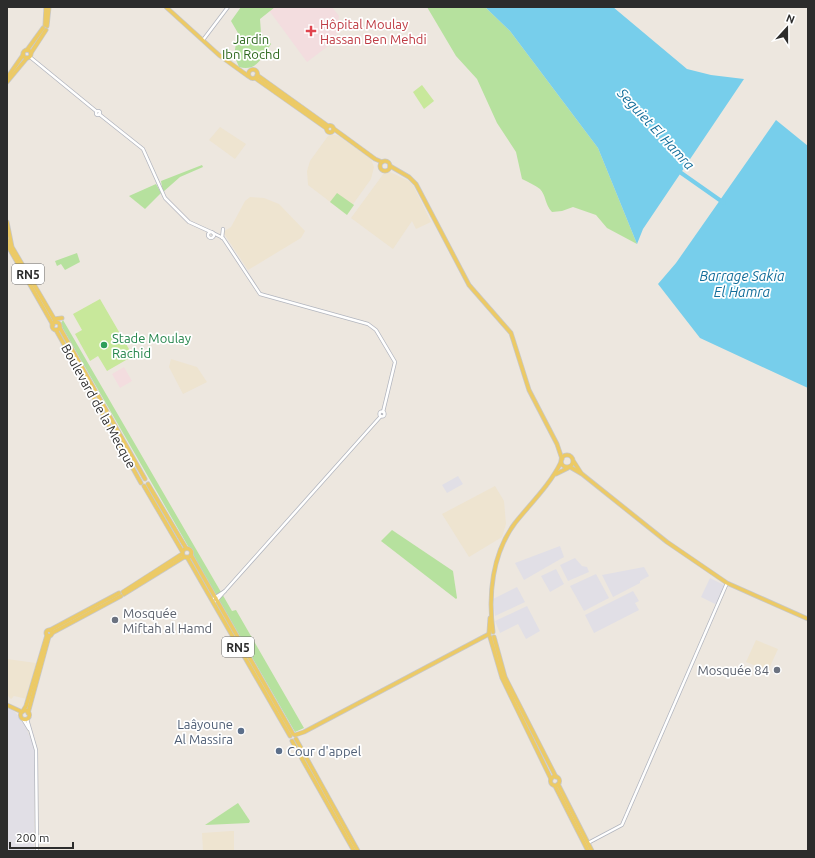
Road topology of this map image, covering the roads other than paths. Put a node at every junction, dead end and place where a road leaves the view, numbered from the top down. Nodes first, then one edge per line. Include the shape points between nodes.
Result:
1 (48, 7) edge
2 (166, 7) edge
3 (228, 7) edge
4 (45, 27) junction
5 (203, 41) junction
6 (26, 50) junction
7 (31, 53) junction
8 (23, 55) junction
9 (28, 58) junction
10 (250, 70) junction
11 (242, 71) junction
12 (248, 76) junction
13 (256, 77) junction
14 (7, 78) edge
15 (7, 82) edge
16 (327, 127) junction
17 (333, 131) junction
18 (381, 163) junction
19 (390, 166) junction
20 (387, 170) junction
21 (395, 170) junction
22 (7, 222) edge
23 (223, 229) dead end
24 (211, 233) junction
25 (213, 238) junction
26 (223, 238) junction
27 (7, 240) edge
28 (62, 318) dead end
29 (54, 322) junction
30 (58, 329) junction
31 (557, 444) junction
32 (566, 455) junction
33 (561, 460) junction
34 (574, 462) junction
35 (569, 467) junction
36 (582, 474) junction
37 (555, 475) junction
38 (145, 479) junction
39 (142, 484) junction
40 (148, 484) junction
41 (185, 554) junction
42 (727, 583) junction
43 (215, 600) junction
44 (808, 619) edge
45 (48, 635) junction
46 (491, 635) junction
47 (7, 705) edge
48 (13, 708) junction
49 (23, 711) junction
50 (28, 713) junction
51 (24, 718) junction
52 (294, 737) junction
53 (556, 777) junction
54 (551, 779) junction
55 (557, 785) junction
56 (588, 843) junction
57 (37, 851) edge
58 (354, 851) edge
59 (358, 851) edge
60 (588, 851) edge
61 (592, 851) edge

1 - 4 main road
2 - 5 main road
3 - 5 street
4 - 6 main road
4 - 7 main road
5 - 11 main road
6 - 7 main road
6 - 8 main road
7 - 9 main road
8 - 9 main road
8 - 14 main road
9 - 15 main road
9 - 24 street via 143,149 165,198 189,222
10 - 11 main road
10 - 12 main road
10 - 13 main road via 256,71
11 - 12 main road
12 - 13 main road
13 - 16 main road
16 - 17 main road via 328,132
16 - 17 main road via 332,125
17 - 18 main road
18 - 19 main road via 386,161
18 - 20 main road via 382,170
19 - 20 main road
19 - 21 main road
20 - 21 main road
21 - 31 main road via 416,184 469,285 511,332 529,390
22 - 29 main road, RN5 via 12,247
23 - 26 street
24 - 25 street
24 - 25 street via 209,238
24 - 26 street
25 - 26 street
26 - 43 street via 260,294 368,324 375,328 395,362 381,416
27 - 29 main road, RN5 via 9,248
28 - 29 main road
29 - 30 main road, RN5 via 60,324
29 - 30 main road, RN5 via 53,329
30 - 38 main road, Boulevard de la Mecque / RN5
30 - 39 main road, Boulevard de la Mecque / RN5
31 - 32 main road
31 - 33 main road
32 - 33 main road
32 - 34 main road via 572,457
33 - 35 main road via 564,466
33 - 37 main road
34 - 35 main road
34 - 36 main road
35 - 36 main road
35 - 37 main road
36 - 42 main road via 667,542
37 - 46 main road via 514,525 501,549 490,595
38 - 39 main road
38 - 40 main road, RN5
39 - 40 main road
39 - 41 main road, Boulevard de la Mecque / RN5
40 - 41 main road, Boulevard de la Mecque / RN5
41 - 43 main road, Boulevard de la Mecque / RN5
41 - 45 main road via 122,594 47,631
41 - 52 main road, Boulevard de la Mecque / RN5
42 - 44 main road
42 - 56 street via 622,825
43 - 52 main road, Boulevard de la Mecque / RN5
45 - 49 main road
45 - 50 main road
46 - 52 main road via 474,641
46 - 53 main road via 505,677
46 - 54 main road via 502,678
47 - 48 main road
48 - 49 main road
48 - 51 main road
49 - 50 main road
49 - 51 main road
50 - 51 main road
51 - 57 street via 36,755
52 - 58 main road, Boulevard de la Mecque / RN5
52 - 59 main road, Boulevard de la Mecque / RN5
53 - 54 main road
53 - 55 main road via 559,780
54 - 55 main road via 551,783
55 - 56 main road
55 - 60 main road
56 - 61 main road

